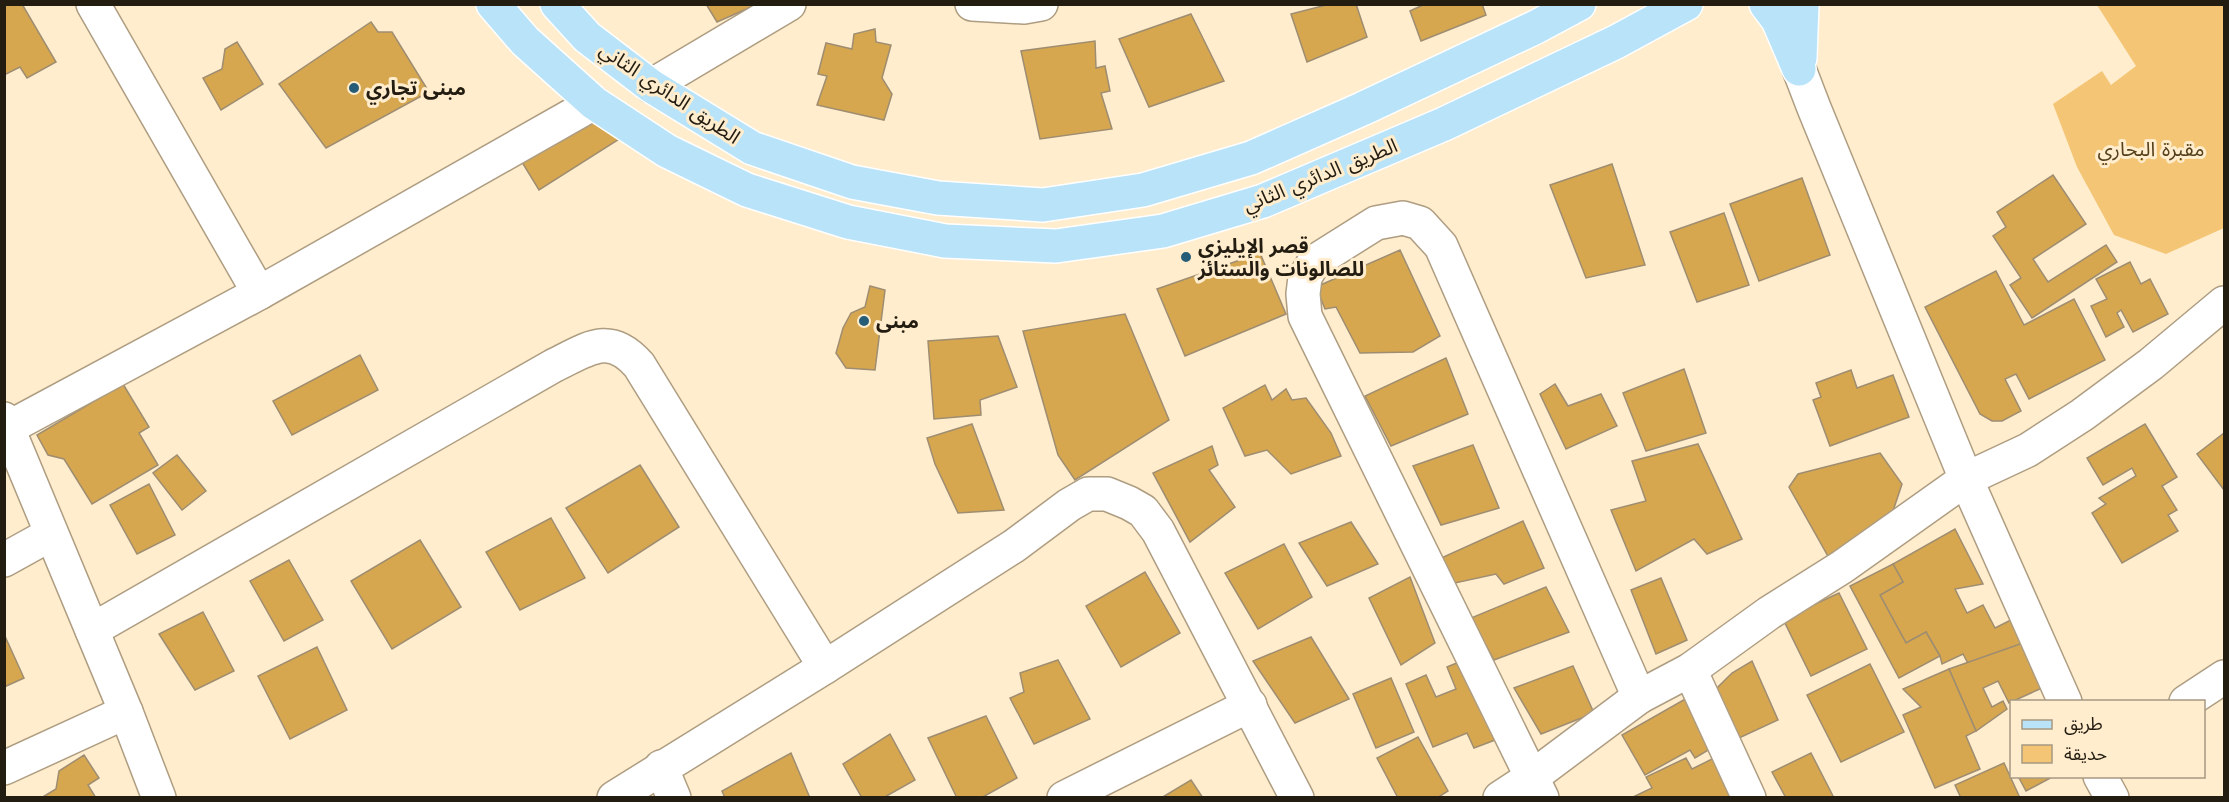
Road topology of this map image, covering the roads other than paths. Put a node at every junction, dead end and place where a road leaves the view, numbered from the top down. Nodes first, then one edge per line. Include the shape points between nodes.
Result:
1 (93, 4) edge
2 (493, 4) edge
3 (557, 4) edge
4 (789, 4) edge
5 (972, 4) edge
6 (1041, 4) edge
7 (1579, 4) edge
8 (1686, 4) edge
9 (1766, 4) edge
10 (1792, 4) edge
11 (1802, 4) edge
12 (1799, 69) junction
13 (651, 86) junction
14 (594, 103) junction
15 (259, 293) junction
16 (2224, 303) edge
17 (6, 423) edge
18 (1966, 479) junction
19 (51, 534) junction
20 (4, 560) edge
21 (92, 630) junction
22 (825, 667) junction
23 (1690, 670) junction
24 (2224, 677) edge
25 (1639, 697) junction
26 (2064, 700) edge
27 (2189, 700) edge
28 (1250, 705) junction
29 (126, 712) junction
30 (662, 767) junction
31 (4, 768) edge
32 (2101, 778) edge
33 (1537, 787) edge
34 (159, 798) edge
35 (614, 798) edge
36 (674, 798) edge
37 (1064, 798) edge
38 (1297, 798) edge
39 (1500, 798) edge
40 (1749, 798) edge
41 (2112, 798) edge

1 - 15 street
2 - 14 main road, الطريق الدائري الثاني via 525,41
3 - 13 main road, الطريق الدائري الثاني via 587,37
4 - 13 street
5 - 6 street
7 - 13 main road, الطريق الدائري الثاني via 1362,110 1251,158 1143,190 1043,205 938,198 852,182 752,148
8 - 14 main road, الطريق الدائري الثاني via 1444,124 1263,201 1163,231 1056,246 945,241 848,222 747,190 667,152
9 - 12 main road via 1778,20
10 - 12 street
11 - 12 main road
12 - 18 street
14 - 15 street
15 - 17 street
16 - 18 street via 2082,415 2028,450
17 - 19 street
18 - 23 street
18 - 26 street
19 - 20 street
19 - 21 street
21 - 22 street via 553,366 590,348 612,345 628,352 639,365
21 - 29 street
22 - 28 street via 1014,546 1069,505 1088,494 1107,494 1143,511 1158,531
22 - 30 street
23 - 25 street
23 - 40 street
24 - 27 street
25 - 33 street
25 - 33 street via 1441,246 1420,223 1403,218 1376,223 1314,261 1305,277 1305,316
28 - 37 street
28 - 38 street
29 - 31 street
29 - 34 street
30 - 35 street
30 - 36 street
32 - 41 street
33 - 39 street

